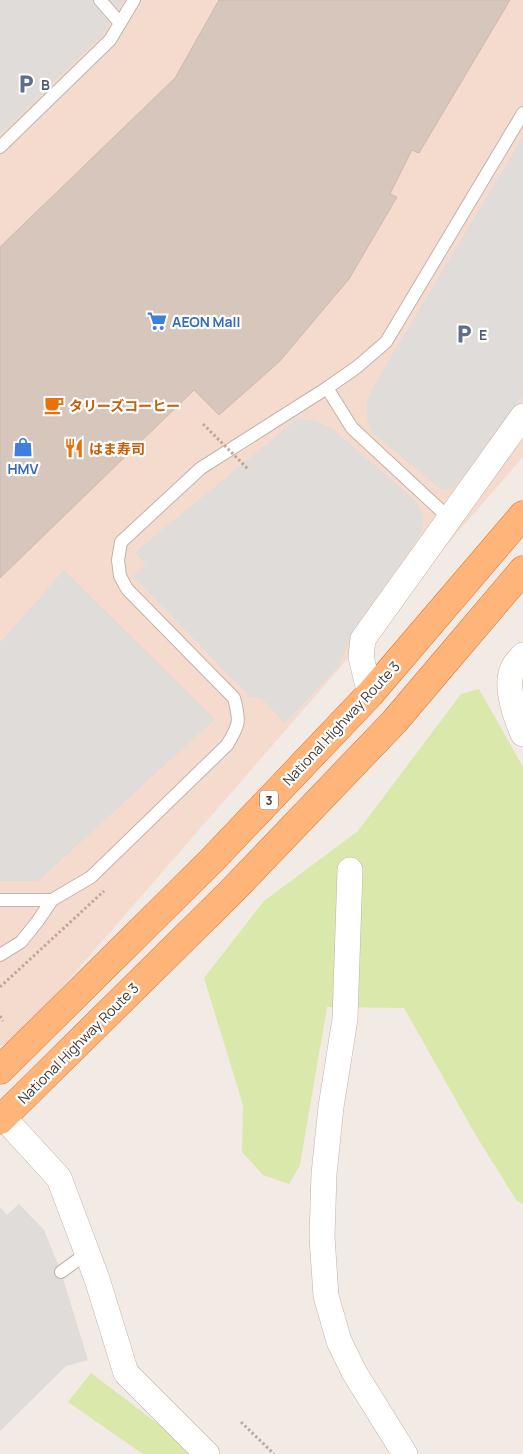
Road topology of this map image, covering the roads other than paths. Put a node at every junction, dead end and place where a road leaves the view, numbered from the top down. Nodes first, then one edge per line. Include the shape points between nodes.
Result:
1 (100, 0) edge
2 (134, 0) edge
3 (120, 23) junction
4 (523, 113) edge
5 (0, 147) edge
6 (327, 388) junction
7 (523, 416) edge
8 (523, 514) edge
9 (449, 518) junction
10 (523, 570) edge
11 (523, 655) edge
12 (370, 694) junction
13 (523, 734) edge
14 (350, 870) dead end
15 (0, 900) edge
16 (52, 900) junction
17 (0, 955) edge
18 (0, 1070) edge
19 (2, 1119) edge
20 (87, 1253) junction
21 (61, 1272) dead end
22 (207, 1454) edge
23 (405, 1454) edge

1 - 3 lane
2 - 3 lane
3 - 5 lane via 110,40
4 - 6 lane via 386,342
6 - 9 lane via 352,428
6 - 16 lane via 202,468 121,542 120,576 127,589 234,698 239,716 237,729 227,745 92,877
7 - 9 street
8 - 12 highway, National Highway Route 3 / 3
9 - 12 street via 363,639 361,656
10 - 19 highway, National Highway Route 3 via 388,729 231,892
11 - 13 street via 513,666 510,676 511,697
12 - 18 highway, National Highway Route 3 / 3 via 213,859
14 - 23 street via 345,1018 324,1174 322,1237 325,1287 339,1341 354,1372
15 - 16 lane
16 - 17 lane via 21,942
19 - 20 street via 59,1178
20 - 21 lane
20 - 22 street via 126,1373

